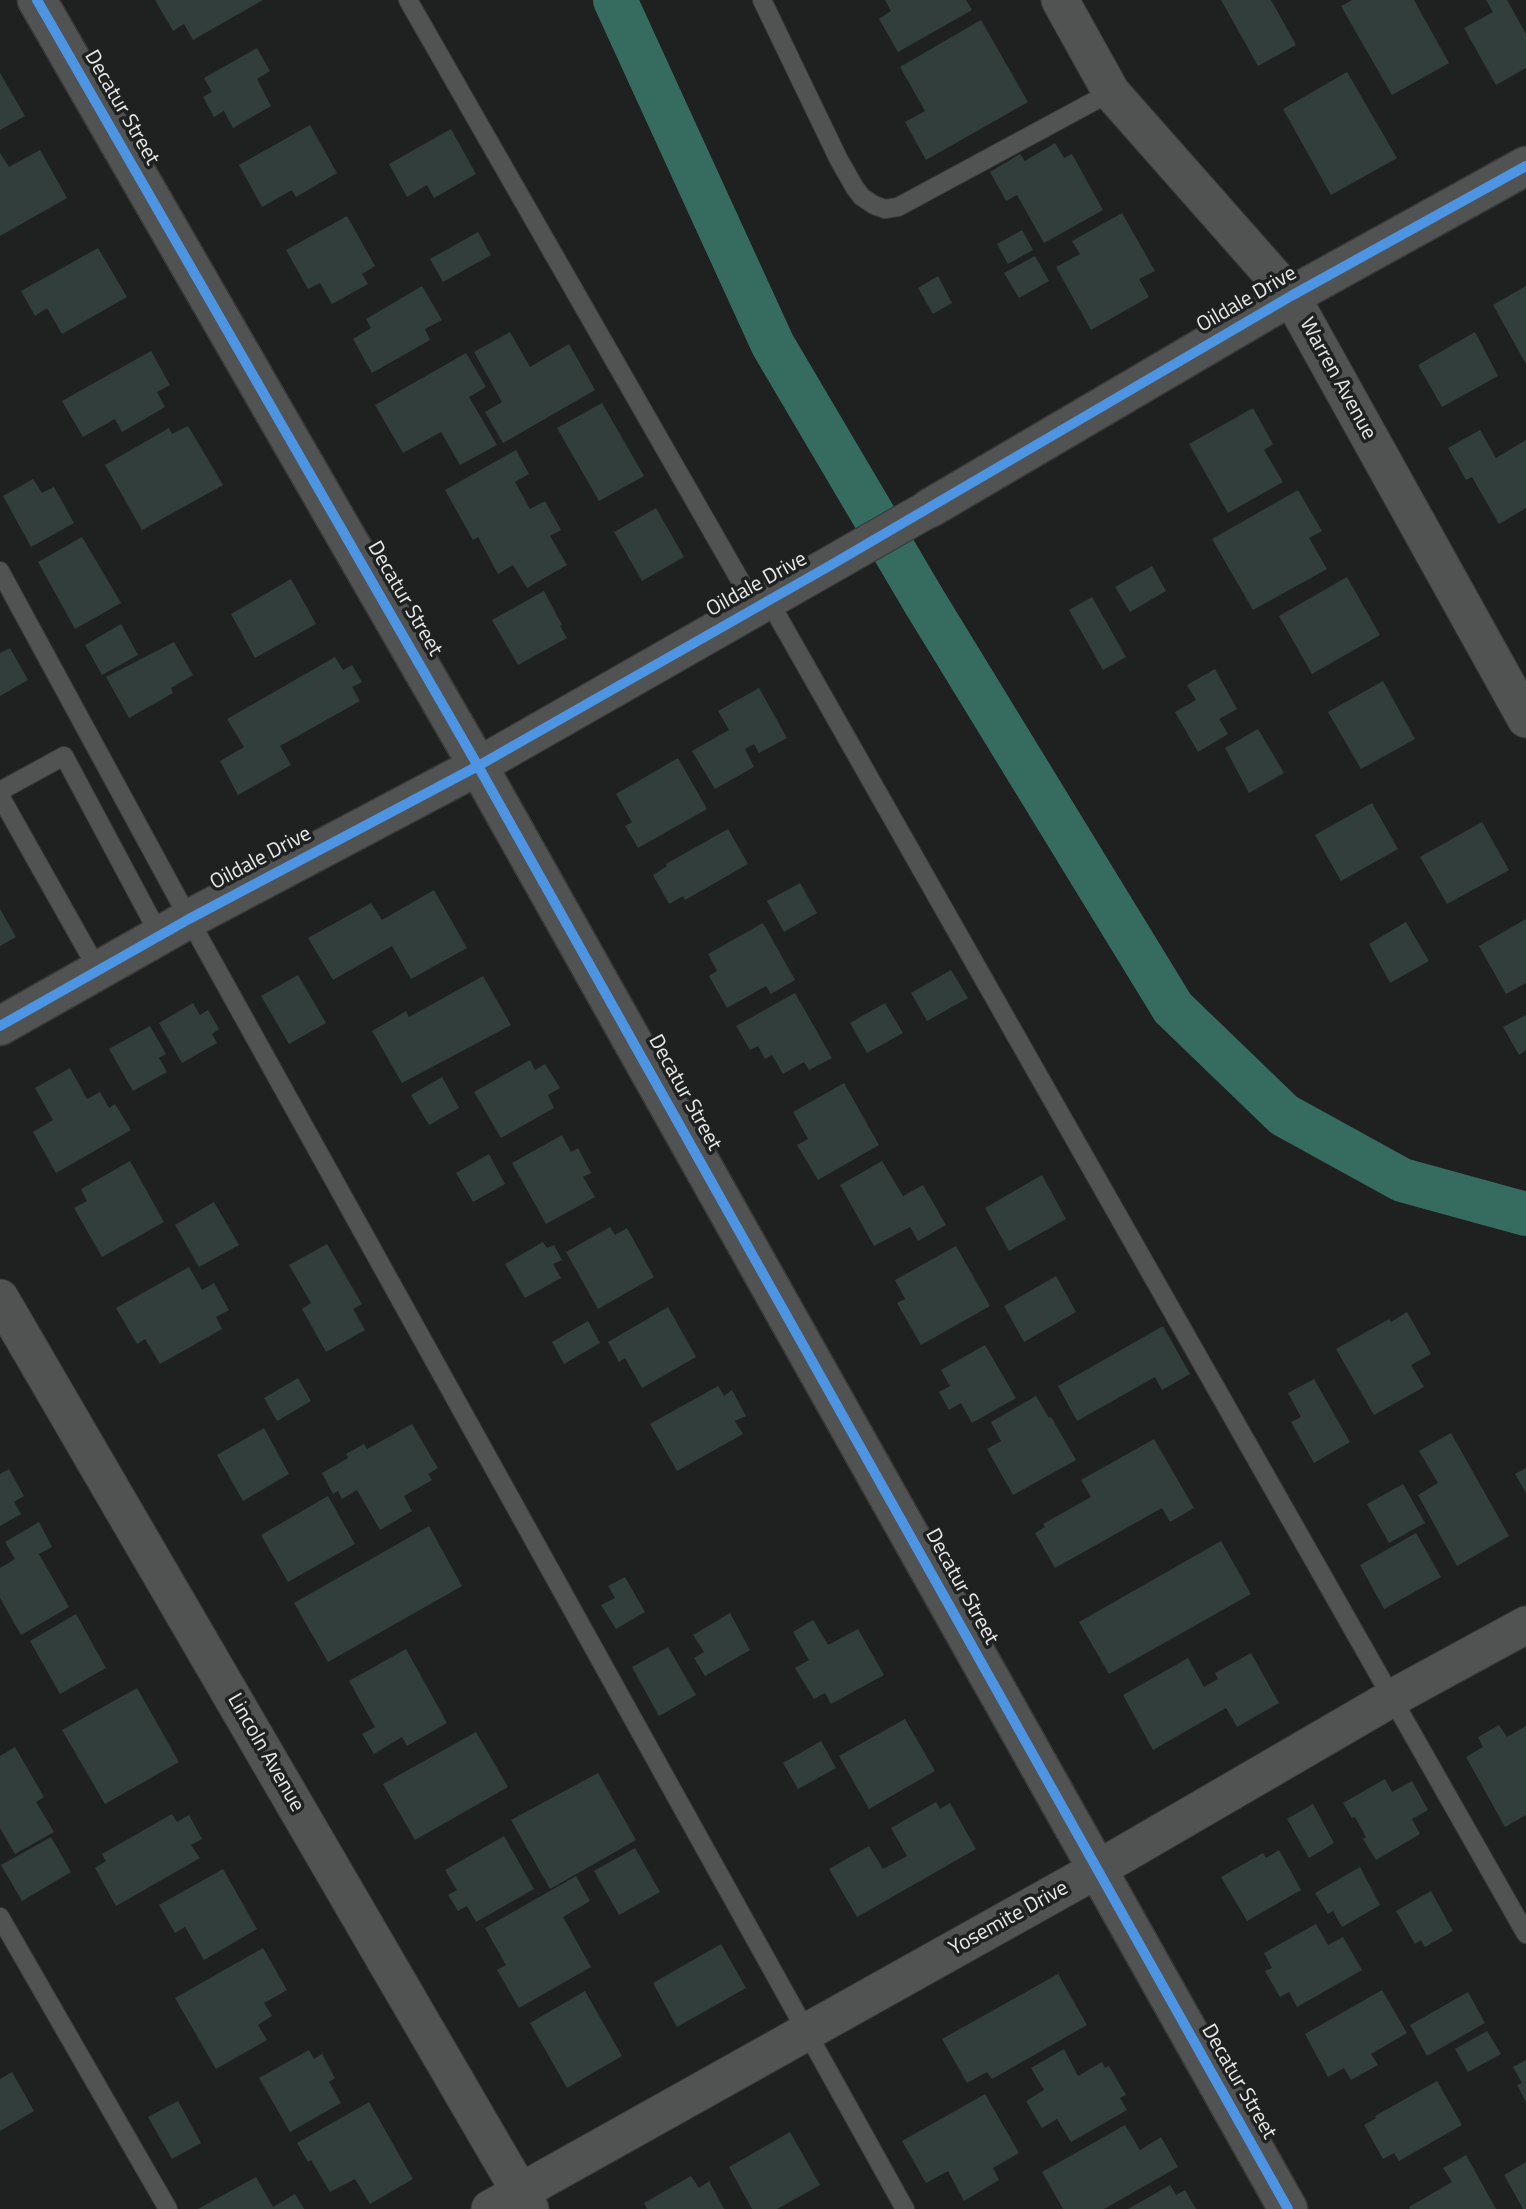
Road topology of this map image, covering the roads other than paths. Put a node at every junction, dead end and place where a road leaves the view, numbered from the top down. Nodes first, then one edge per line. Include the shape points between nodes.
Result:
1 (37, 0) edge
2 (408, 0) edge
3 (762, 0) edge
4 (1060, 0) edge
5 (1111, 92) junction
6 (1526, 166) edge
7 (1291, 296) junction
8 (930, 508) joint
9 (0, 570) edge
10 (762, 604) junction
11 (1526, 719) edge
12 (478, 766) junction
13 (0, 793) edge
14 (175, 927) junction
15 (98, 970) junction
16 (0, 1026) edge
17 (0, 1298) edge
18 (1526, 1625) edge
19 (1392, 1698) junction
20 (1098, 1869) junction
21 (0, 1917) edge
22 (1526, 1934) edge
23 (806, 2033) junction
24 (514, 2203) edge
25 (168, 2209) edge
26 (905, 2209) edge
27 (1288, 2209) edge

1 - 12 street, Decatur Street
2 - 10 lane
3 - 5 lane via 855,188 885,209 898,207
4 - 5 street, Warren Avenue
5 - 7 street, Warren Avenue
6 - 7 street, Oildale Drive
7 - 8 street, Oildale Drive
7 - 11 street, Warren Avenue
8 - 10 street, Oildale Drive
9 - 14 lane
10 - 12 street, Oildale Drive
10 - 19 lane
12 - 14 street, Oildale Drive
12 - 20 street, Decatur Street
13 - 14 lane via 64,756
13 - 15 lane
14 - 15 street, Oildale Drive
14 - 23 lane
15 - 16 street, Oildale Drive
17 - 24 street, Lincoln Avenue
18 - 19 street, Yosemite Drive
19 - 20 street, Yosemite Drive
19 - 22 lane
20 - 23 street, Yosemite Drive
20 - 27 street, Decatur Street
21 - 25 lane
23 - 24 street, Yosemite Drive
23 - 26 lane

